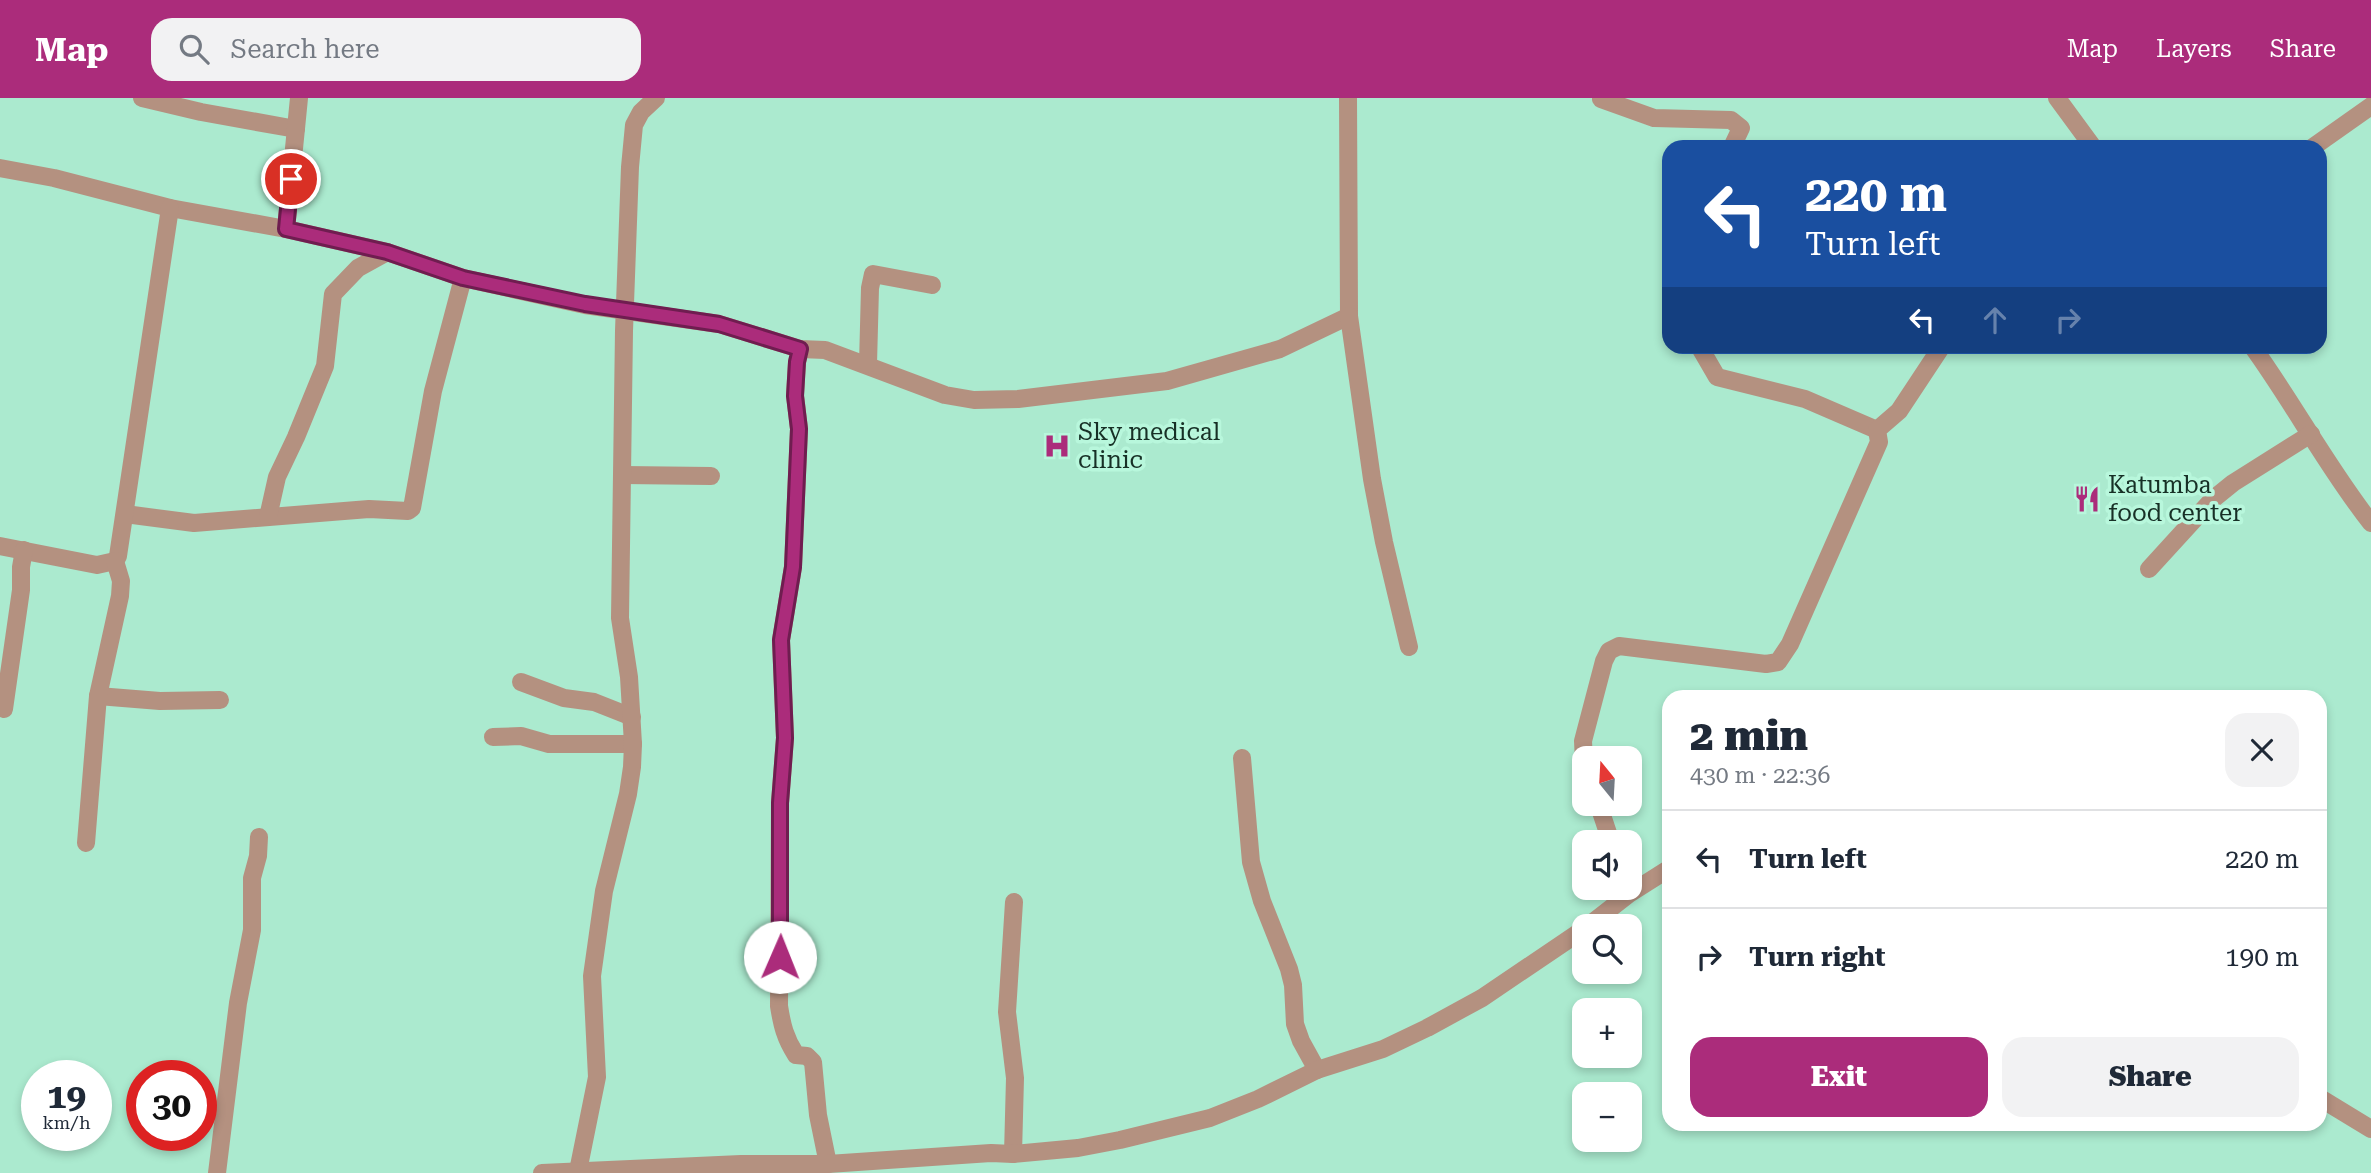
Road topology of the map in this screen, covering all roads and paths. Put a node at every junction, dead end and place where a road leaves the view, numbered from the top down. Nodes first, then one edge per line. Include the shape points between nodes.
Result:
1 (142, 98) edge
2 (299, 98) edge
3 (656, 98) edge
4 (1348, 98) edge
5 (2057, 98) edge
6 (1601, 99) edge
7 (2371, 106) edge
8 (296, 129) junction
9 (1735, 140) edge
10 (2088, 140) edge
11 (2323, 140) edge
12 (0, 168) edge
13 (170, 208) junction
14 (286, 229) junction
15 (387, 252) junction
16 (463, 278) junction
17 (932, 285) dead end
18 (626, 310) junction
19 (1349, 316) junction
20 (800, 349) junction
21 (1704, 354) edge
22 (1936, 354) edge
23 (2258, 354) edge
24 (868, 364) junction
25 (1877, 430) junction
26 (2311, 434) junction
27 (623, 475) junction
28 (711, 476) dead end
29 (125, 514) junction
30 (268, 517) junction
31 (2371, 523) edge
32 (0, 546) edge
33 (24, 550) junction
34 (115, 561) junction
35 (2149, 569) dead end
36 (1409, 647) dead end
37 (521, 682) dead end
38 (98, 696) junction
39 (220, 700) dead end
40 (4, 709) dead end
41 (632, 717) junction
42 (492, 737) dead end
43 (633, 744) junction
44 (1583, 746) edge
45 (1242, 758) dead end
46 (259, 837) dead end
47 (86, 842) dead end
48 (1662, 872) edge
49 (1642, 883) edge
50 (1617, 900) edge
51 (1014, 902) dead end
52 (1601, 914) edge
53 (1572, 937) edge
54 (1317, 1070) junction
55 (2327, 1102) edge
56 (2371, 1129) edge
57 (1013, 1154) junction
58 (828, 1164) junction
59 (578, 1171) junction
60 (217, 1173) edge
61 (542, 1173) edge

1 - 8 street
2 - 8 street
3 - 18 street via 634,125
4 - 19 street
5 - 10 street
6 - 9 street via 1654,118 1731,120 1741,128
7 - 11 street
8 - 14 street
12 - 13 street
13 - 14 street
13 - 29 street
14 - 15 street
15 - 16 street
15 - 30 street via 358,268 333,294 325,366 277,477
16 - 18 street
16 - 30 street via 433,391 412,508
17 - 24 street via 873,274
18 - 20 street via 719,324
18 - 27 street
19 - 24 street via 1280,349 1167,381 1018,399 945,395
19 - 36 street via 1372,479
20 - 24 street via 825,350
20 - 58 street via 793,567 781,640 785,738 780,803 779,1006 782,1028 796,1055 813,1062
21 - 25 street via 1717,377 1805,399
22 - 25 street via 1899,411
23 - 26 street
25 - 44 street via 1879,442 1778,662 1619,646 1609,651 1604,661
26 - 31 street
26 - 35 street via 2212,500
27 - 28 street
27 - 41 street via 620,618
29 - 30 street via 194,523
29 - 34 street
32 - 33 street
33 - 34 street via 97,565
33 - 40 street
34 - 38 street via 120,596
37 - 41 street
38 - 39 street
38 - 47 street
41 - 43 street
42 - 43 street via 521,736 549,744
43 - 59 street via 628,794 604,891 592,976 597,1077
45 - 54 street via 1251,862 1289,969 1295,1024
46 - 60 street via 252,878 252,930
48 - 49 street
50 - 52 street
51 - 57 street via 1007,1012 1015,1078
53 - 54 street via 1482,998 1427,1028 1383,1049
54 - 57 street via 1210,1118 1078,1148
55 - 56 street
57 - 58 street
58 - 59 street
59 - 61 street

